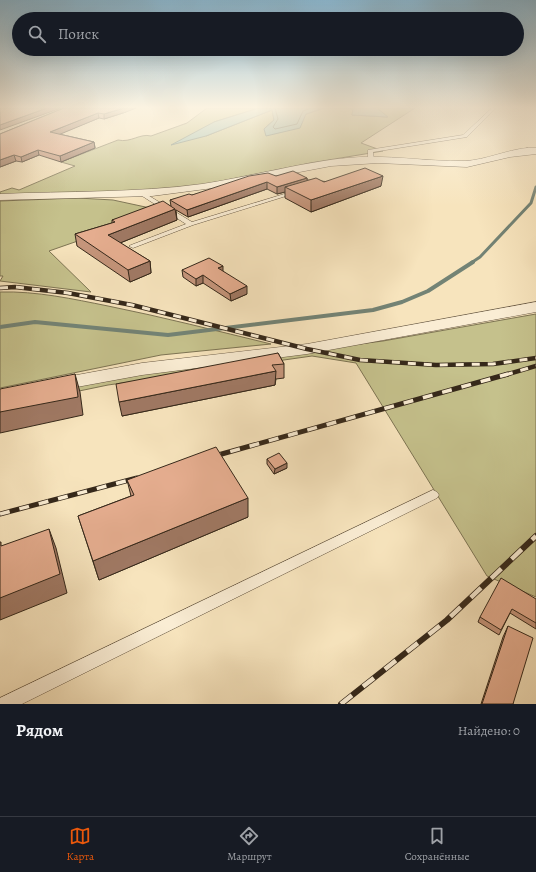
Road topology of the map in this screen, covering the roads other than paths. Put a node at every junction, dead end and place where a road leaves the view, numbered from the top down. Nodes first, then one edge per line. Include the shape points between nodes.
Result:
1 (434, 141) edge
2 (536, 151) edge
3 (371, 160) junction
4 (305, 189) edge
5 (142, 193) junction
6 (0, 197) edge
7 (191, 224) junction
8 (133, 246) dead end
9 (536, 307) edge
10 (38, 388) edge
11 (433, 495) dead end
12 (5, 704) edge

1 - 3 lane via 370,151
2 - 3 street via 515,152 467,164
3 - 5 street via 330,163 203,187
4 - 7 lane
5 - 6 street
5 - 7 lane
7 - 8 lane
9 - 10 street via 307,349 142,369
11 - 12 lane

